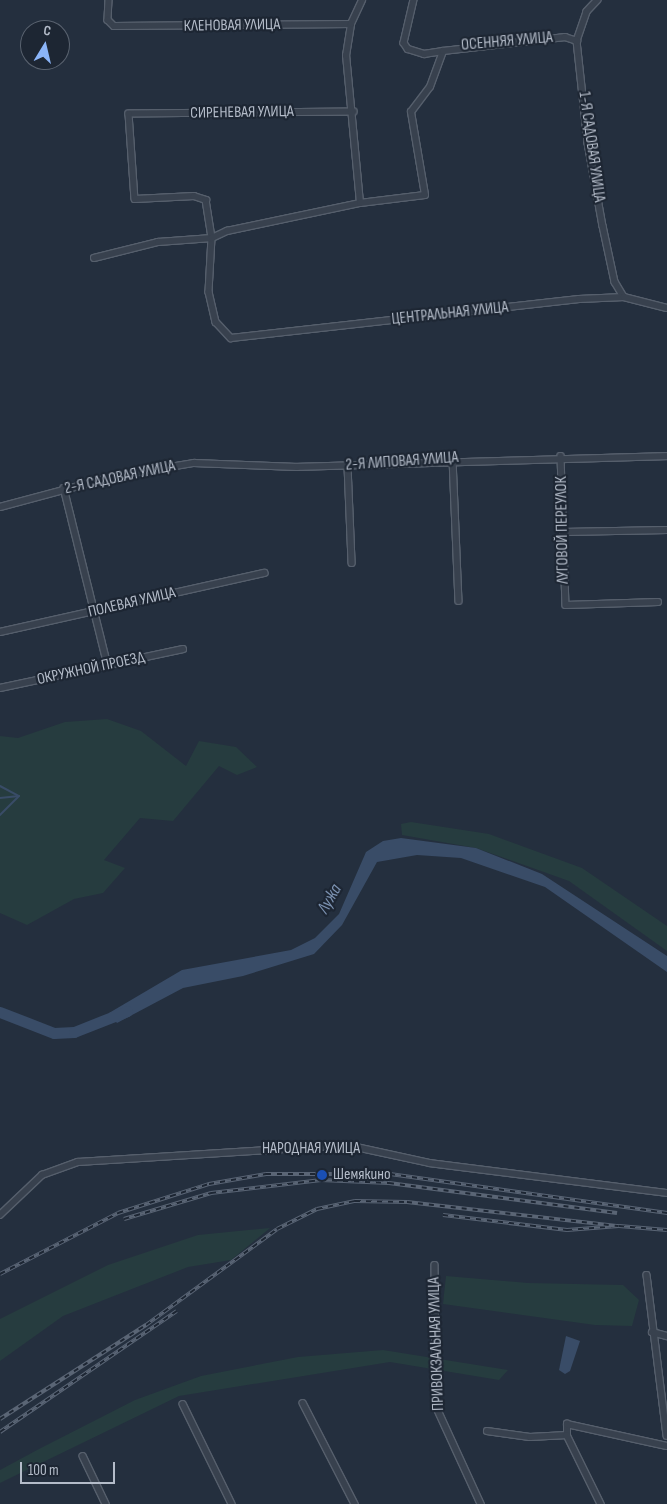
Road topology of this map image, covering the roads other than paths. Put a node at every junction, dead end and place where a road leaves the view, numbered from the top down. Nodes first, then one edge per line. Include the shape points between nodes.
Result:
1 (109, 0) edge
2 (362, 0) edge
3 (414, 0) edge
4 (598, 0) edge
5 (351, 24) junction
6 (577, 41) junction
7 (443, 51) junction
8 (354, 112) junction
9 (360, 203) junction
10 (212, 238) junction
11 (94, 258) dead end
12 (624, 297) junction
13 (667, 308) edge
14 (561, 456) junction
15 (667, 456) edge
16 (453, 459) junction
17 (242, 465) joint
18 (348, 466) junction
19 (64, 488) junction
20 (0, 507) edge
21 (667, 530) edge
22 (564, 532) junction
23 (352, 563) dead end
24 (264, 573) dead end
25 (459, 601) dead end
26 (658, 602) dead end
27 (96, 612) junction
28 (0, 632) edge
29 (183, 649) dead end
30 (108, 666) junction
31 (0, 688) edge
32 (667, 1193) edge
33 (0, 1215) edge
34 (435, 1265) dead end
35 (648, 1275) dead end
36 (652, 1332) junction
37 (667, 1336) edge
38 (303, 1403) dead end
39 (183, 1404) dead end
40 (487, 1431) dead end
41 (567, 1435) junction
42 (667, 1436) edge
43 (667, 1446) edge
44 (83, 1456) dead end
45 (106, 1504) edge
46 (232, 1504) edge
47 (355, 1504) edge
48 (481, 1504) edge
49 (601, 1504) edge

1 - 5 street, КЛЕНОВАЯ УЛИЦА via 108,20 114,26
2 - 5 street
3 - 7 street via 404,43 408,49 424,54
4 - 6 street, 1-Я САДОВАЯ УЛИЦА via 587,12
5 - 8 street via 346,56
6 - 7 street, ОСЕННЯЯ УЛИЦА via 565,37
6 - 12 street, 1-Я САДОВАЯ УЛИЦА via 588,143 603,226 615,282
7 - 9 street, ОСЕННЯЯ УЛИЦА via 430,87 411,112 425,195
8 - 9 street
8 - 10 street, СИРЕНЕВАЯ УЛИЦА via 129,114 135,199 194,196 206,200
9 - 10 street via 227,231
10 - 11 street via 158,242
10 - 12 street, ЦЕНТРАЛЬНАЯ УЛИЦА via 209,292 216,322 231,338
12 - 13 street, ЦЕНТРАЛЬНАЯ УЛИЦА
14 - 15 street, 2-Я ЛИПОВАЯ УЛИЦА
14 - 16 street, 2-Я ЛИПОВАЯ УЛИЦА
14 - 22 street, ЛУГОВОЙ ПЕРЕУЛОК
16 - 18 street, 2-Я ЛИПОВАЯ УЛИЦА
16 - 25 street
17 - 18 street, 2-Я ЛИПОВАЯ УЛИЦА
17 - 19 street, 2-Я САДОВАЯ УЛИЦА via 169,466
18 - 23 street
19 - 20 street, 2-Я САДОВАЯ УЛИЦА
19 - 27 street
21 - 22 street
22 - 26 street, ЛУГОВОЙ ПЕРЕУЛОК via 566,605
24 - 27 street, ПОЛЕВАЯ УЛИЦА
27 - 28 street, ПОЛЕВАЯ УЛИЦА
27 - 30 street
29 - 30 street, ОКРУЖНОЙ ПРОЕЗД
30 - 31 street, ОКРУЖНОЙ ПРОЕЗД
32 - 33 street, НАРОДНАЯ УЛИЦА via 328,1146 78,1162 42,1175
34 - 48 street, ПРИВОКЗАЛЬНАЯ УЛИЦА via 436,1406
35 - 36 street
36 - 37 street
36 - 42 street
38 - 47 street
39 - 46 street
40 - 41 street via 530,1438
41 - 43 street via 567,1424
41 - 49 street
44 - 45 street

